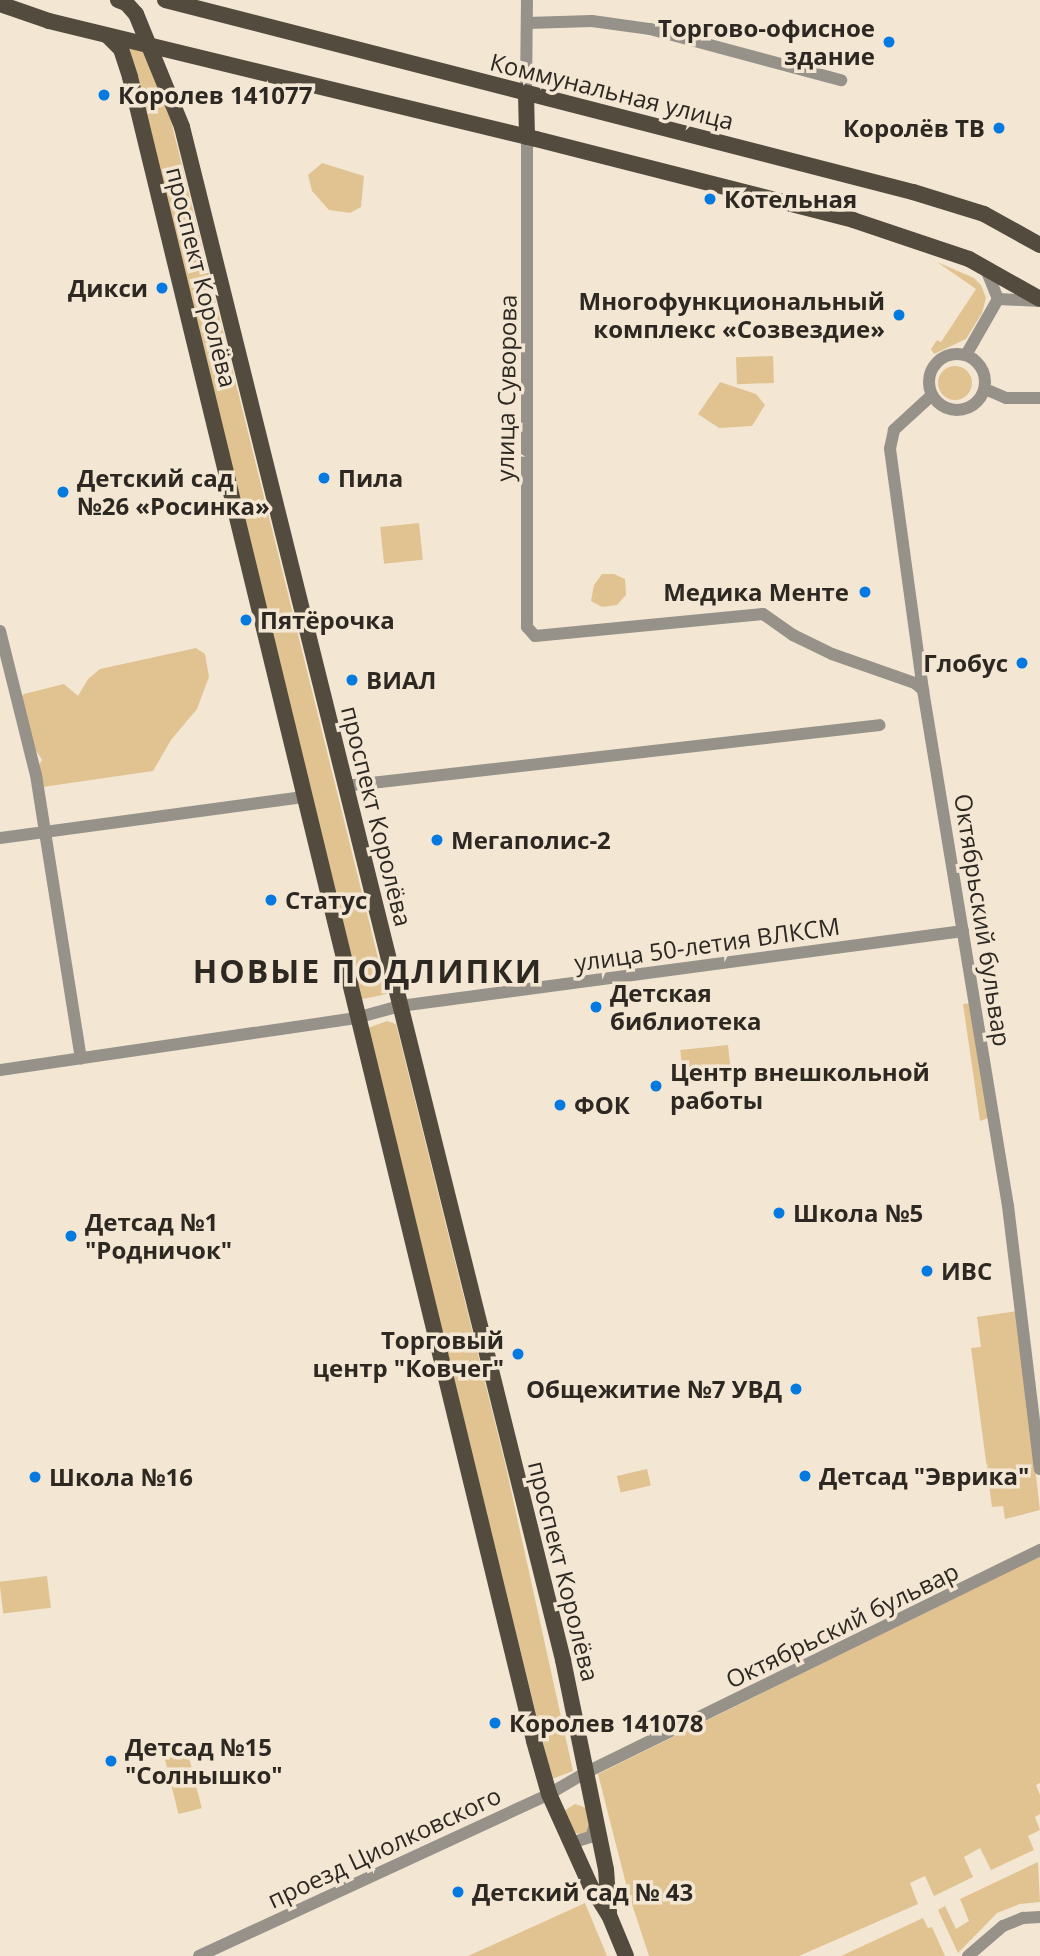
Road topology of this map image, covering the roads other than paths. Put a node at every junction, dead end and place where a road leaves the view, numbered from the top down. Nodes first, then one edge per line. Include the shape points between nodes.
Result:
1 (118, 0) edge
2 (165, 0) edge
3 (527, 0) edge
4 (0, 4) edge
5 (0, 16) edge
6 (49, 22) junction
7 (527, 23) junction
8 (108, 36) junction
9 (149, 44) junction
10 (841, 80) dead end
11 (526, 93) junction
12 (527, 137) junction
13 (1037, 241) edge
14 (985, 267) junction
15 (998, 299) junction
16 (1040, 300) edge
17 (966, 355) junction
18 (985, 389) junction
19 (932, 395) junction
20 (1040, 398) edge
21 (0, 631) edge
22 (923, 690) junction
23 (880, 726) dead end
24 (345, 786) junction
25 (305, 797) junction
26 (46, 831) junction
27 (0, 838) edge
28 (963, 931) junction
29 (400, 1006) junction
30 (356, 1018) junction
31 (81, 1058) junction
32 (0, 1070) edge
33 (1040, 1469) edge
34 (1040, 1550) edge
35 (585, 1773) junction
36 (549, 1794) junction
37 (595, 1825) junction
38 (571, 1843) junction
39 (1040, 1917) edge
40 (610, 1918) junction
41 (979, 1952) edge
42 (199, 1956) edge
43 (626, 1956) edge
44 (968, 1956) edge

1 - 9 main road, проспект Королёва via 132,8
2 - 11 main road, Коммунальная улица
3 - 7 street
4 - 6 main road
5 - 6 main road
6 - 8 main road
7 - 10 street via 592,21 650,29
7 - 11 street
8 - 9 main road
8 - 25 main road, проспект Королёва via 121,49 130,77
9 - 12 main road
9 - 24 main road, проспект Королёва via 182,127
11 - 12 main road
11 - 13 main road, Коммунальная улица via 913,192 984,214
12 - 14 main road via 853,220
12 - 22 street, улица Суворова via 527,627 535,636 763,614 832,654 915,683
14 - 15 street
14 - 16 main road
15 - 16 street
15 - 17 street
17 - 18 street via 984,372
17 - 19 street via 954,354 935,364 930,374
18 - 19 street via 972,406 962,410 949,409
18 - 20 street via 1006,398
19 - 22 street, Октябрьский бульвар via 894,430 890,449
21 - 26 street
22 - 28 street, Октябрьский бульвар
23 - 24 street
24 - 29 main road, проспект Королёва
25 - 26 street
25 - 30 main road, проспект Королёва
26 - 27 street
26 - 31 street
28 - 29 street, улица 50-летия ВЛКСМ
28 - 33 street, Октябрьский бульвар via 1008,1206
29 - 30 street, улица 50-летия ВЛКСМ
29 - 35 main road, проспект Королёва via 533,1535
30 - 31 street, улица 50-летия ВЛКСМ
30 - 36 main road, проспект Королёва
31 - 32 street, улица 50-летия ВЛКСМ
34 - 35 street, Октябрьский бульвар
35 - 36 street, проезд Циолковского
35 - 37 main road, проспект Королёва
36 - 38 main road, проспект Королёва
36 - 42 street, проезд Циолковского
37 - 38 street via 591,1837
37 - 40 main road, проспект Королёва via 606,1869
38 - 40 main road, проспект Королёва
39 - 41 street via 1003,1926
40 - 43 main road
41 - 44 street

